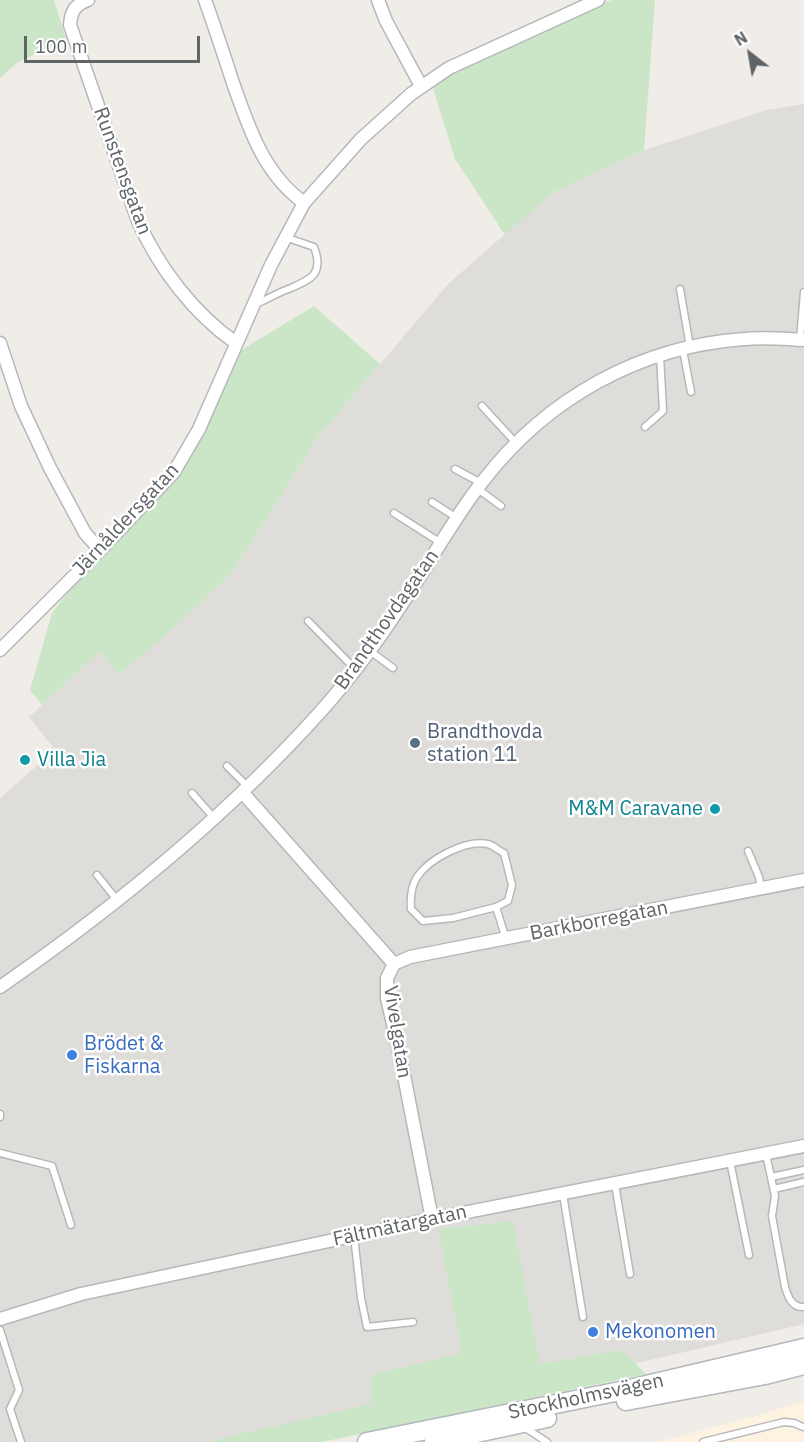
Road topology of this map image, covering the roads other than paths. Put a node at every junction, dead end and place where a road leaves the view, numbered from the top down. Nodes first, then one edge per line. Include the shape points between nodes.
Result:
1 (88, 0) edge
2 (205, 0) edge
3 (598, 0) edge
4 (382, 1) edge
5 (582, 3) edge
6 (422, 86) junction
7 (304, 203) junction
8 (285, 237) junction
9 (680, 289) dead end
10 (804, 292) edge
11 (254, 306) junction
12 (802, 340) edge
13 (0, 343) edge
14 (236, 343) junction
15 (686, 348) junction
16 (660, 355) junction
17 (691, 392) dead end
18 (482, 406) dead end
19 (645, 427) dead end
20 (516, 443) junction
21 (455, 469) dead end
22 (479, 486) junction
23 (432, 502) dead end
24 (501, 506) dead end
25 (394, 513) dead end
26 (458, 518) junction
27 (441, 543) junction
28 (100, 550) junction
29 (308, 621) dead end
30 (0, 650) edge
31 (369, 650) junction
32 (393, 668) dead end
33 (355, 669) junction
34 (227, 766) dead end
35 (246, 790) junction
36 (192, 793) dead end
37 (214, 818) junction
38 (748, 851) dead end
39 (97, 875) dead end
40 (804, 880) edge
41 (761, 888) junction
42 (118, 900) junction
43 (496, 907) junction
44 (506, 939) junction
45 (394, 964) junction
46 (0, 987) edge
47 (804, 1146) edge
48 (0, 1153) edge
49 (766, 1153) junction
50 (730, 1160) junction
51 (804, 1170) edge
52 (771, 1177) junction
53 (804, 1182) edge
54 (615, 1183) junction
55 (774, 1189) junction
56 (563, 1193) junction
57 (432, 1219) junction
58 (71, 1225) dead end
59 (354, 1235) junction
60 (749, 1255) dead end
61 (630, 1274) dead end
62 (804, 1307) edge
63 (583, 1317) dead end
64 (0, 1319) edge
65 (413, 1322) dead end
66 (0, 1330) edge
67 (804, 1347) edge
68 (804, 1365) edge
69 (515, 1426) junction
70 (803, 1428) edge
71 (21, 1442) edge
72 (367, 1442) edge
73 (434, 1442) edge
74 (547, 1442) edge
75 (703, 1442) edge

1 - 14 street, Runstensgatan via 76,7 70,25 145,237 208,322
2 - 7 street via 250,132 274,175
3 - 5 street, Järnåldersgatan
4 - 6 street via 386,21
5 - 6 street, Järnåldersgatan via 449,68
6 - 7 street, Järnåldersgatan via 361,139
7 - 8 street, Järnåldersgatan
8 - 11 street, Järnåldersgatan
8 - 11 lane via 314,247 316,272 302,284
9 - 15 lane
10 - 12 lane
11 - 14 street, Järnåldersgatan
12 - 15 street, Brandthovdagatan via 746,339
13 - 28 street via 21,406 50,468 85,533
14 - 28 street, Järnåldersgatan via 199,429 174,472
15 - 16 street, Brandthovdagatan
15 - 17 lane
16 - 19 lane via 663,411
16 - 20 street, Brandthovdagatan via 602,378 535,423
18 - 20 lane
20 - 22 street, Brandthovdagatan
21 - 22 lane
22 - 24 lane
22 - 26 street, Brandthovdagatan
23 - 26 lane
25 - 27 lane
26 - 27 street, Brandthovdagatan
27 - 31 street, Brandthovdagatan
28 - 30 street, Järnåldersgatan
29 - 33 lane
31 - 32 lane
31 - 33 street, Brandthovdagatan
33 - 35 street, Brandthovdagatan
34 - 35 lane
35 - 37 street, Brandthovdagatan
35 - 45 street, Vivelgatan
36 - 37 lane
37 - 42 street, Brandthovdagatan
38 - 41 lane
39 - 42 lane
40 - 41 street, Barkborregatan
41 - 44 street, Barkborregatan
42 - 46 street, Brandthovdagatan
43 - 43 lane via 423,921 411,909 410,893 418,876 446,852 488,843 504,854 512,885 508,901
43 - 44 lane
44 - 45 street, Barkborregatan via 410,957
45 - 57 street, Vivelgatan via 387,978 387,998
47 - 49 street, Fältmätargatan
48 - 58 lane via 52,1166
49 - 50 street, Fältmätargatan
49 - 52 lane
50 - 54 street, Fältmätargatan
50 - 60 lane
51 - 52 lane
52 - 55 lane
53 - 55 lane
54 - 56 street, Fältmätargatan
54 - 61 lane
55 - 62 lane via 772,1216 788,1299
56 - 57 street, Fältmätargatan
56 - 63 lane
57 - 59 street, Fältmätargatan
59 - 64 street, Fältmätargatan via 81,1294
59 - 65 lane via 367,1327
66 - 71 lane via 19,1390 10,1409
67 - 72 main road, Stockholmsvägen via 625,1390
68 - 69 main road, Stockholmsvägen
69 - 73 main road, Stockholmsvägen
69 - 74 lane via 533,1431
70 - 75 lane via 784,1422

